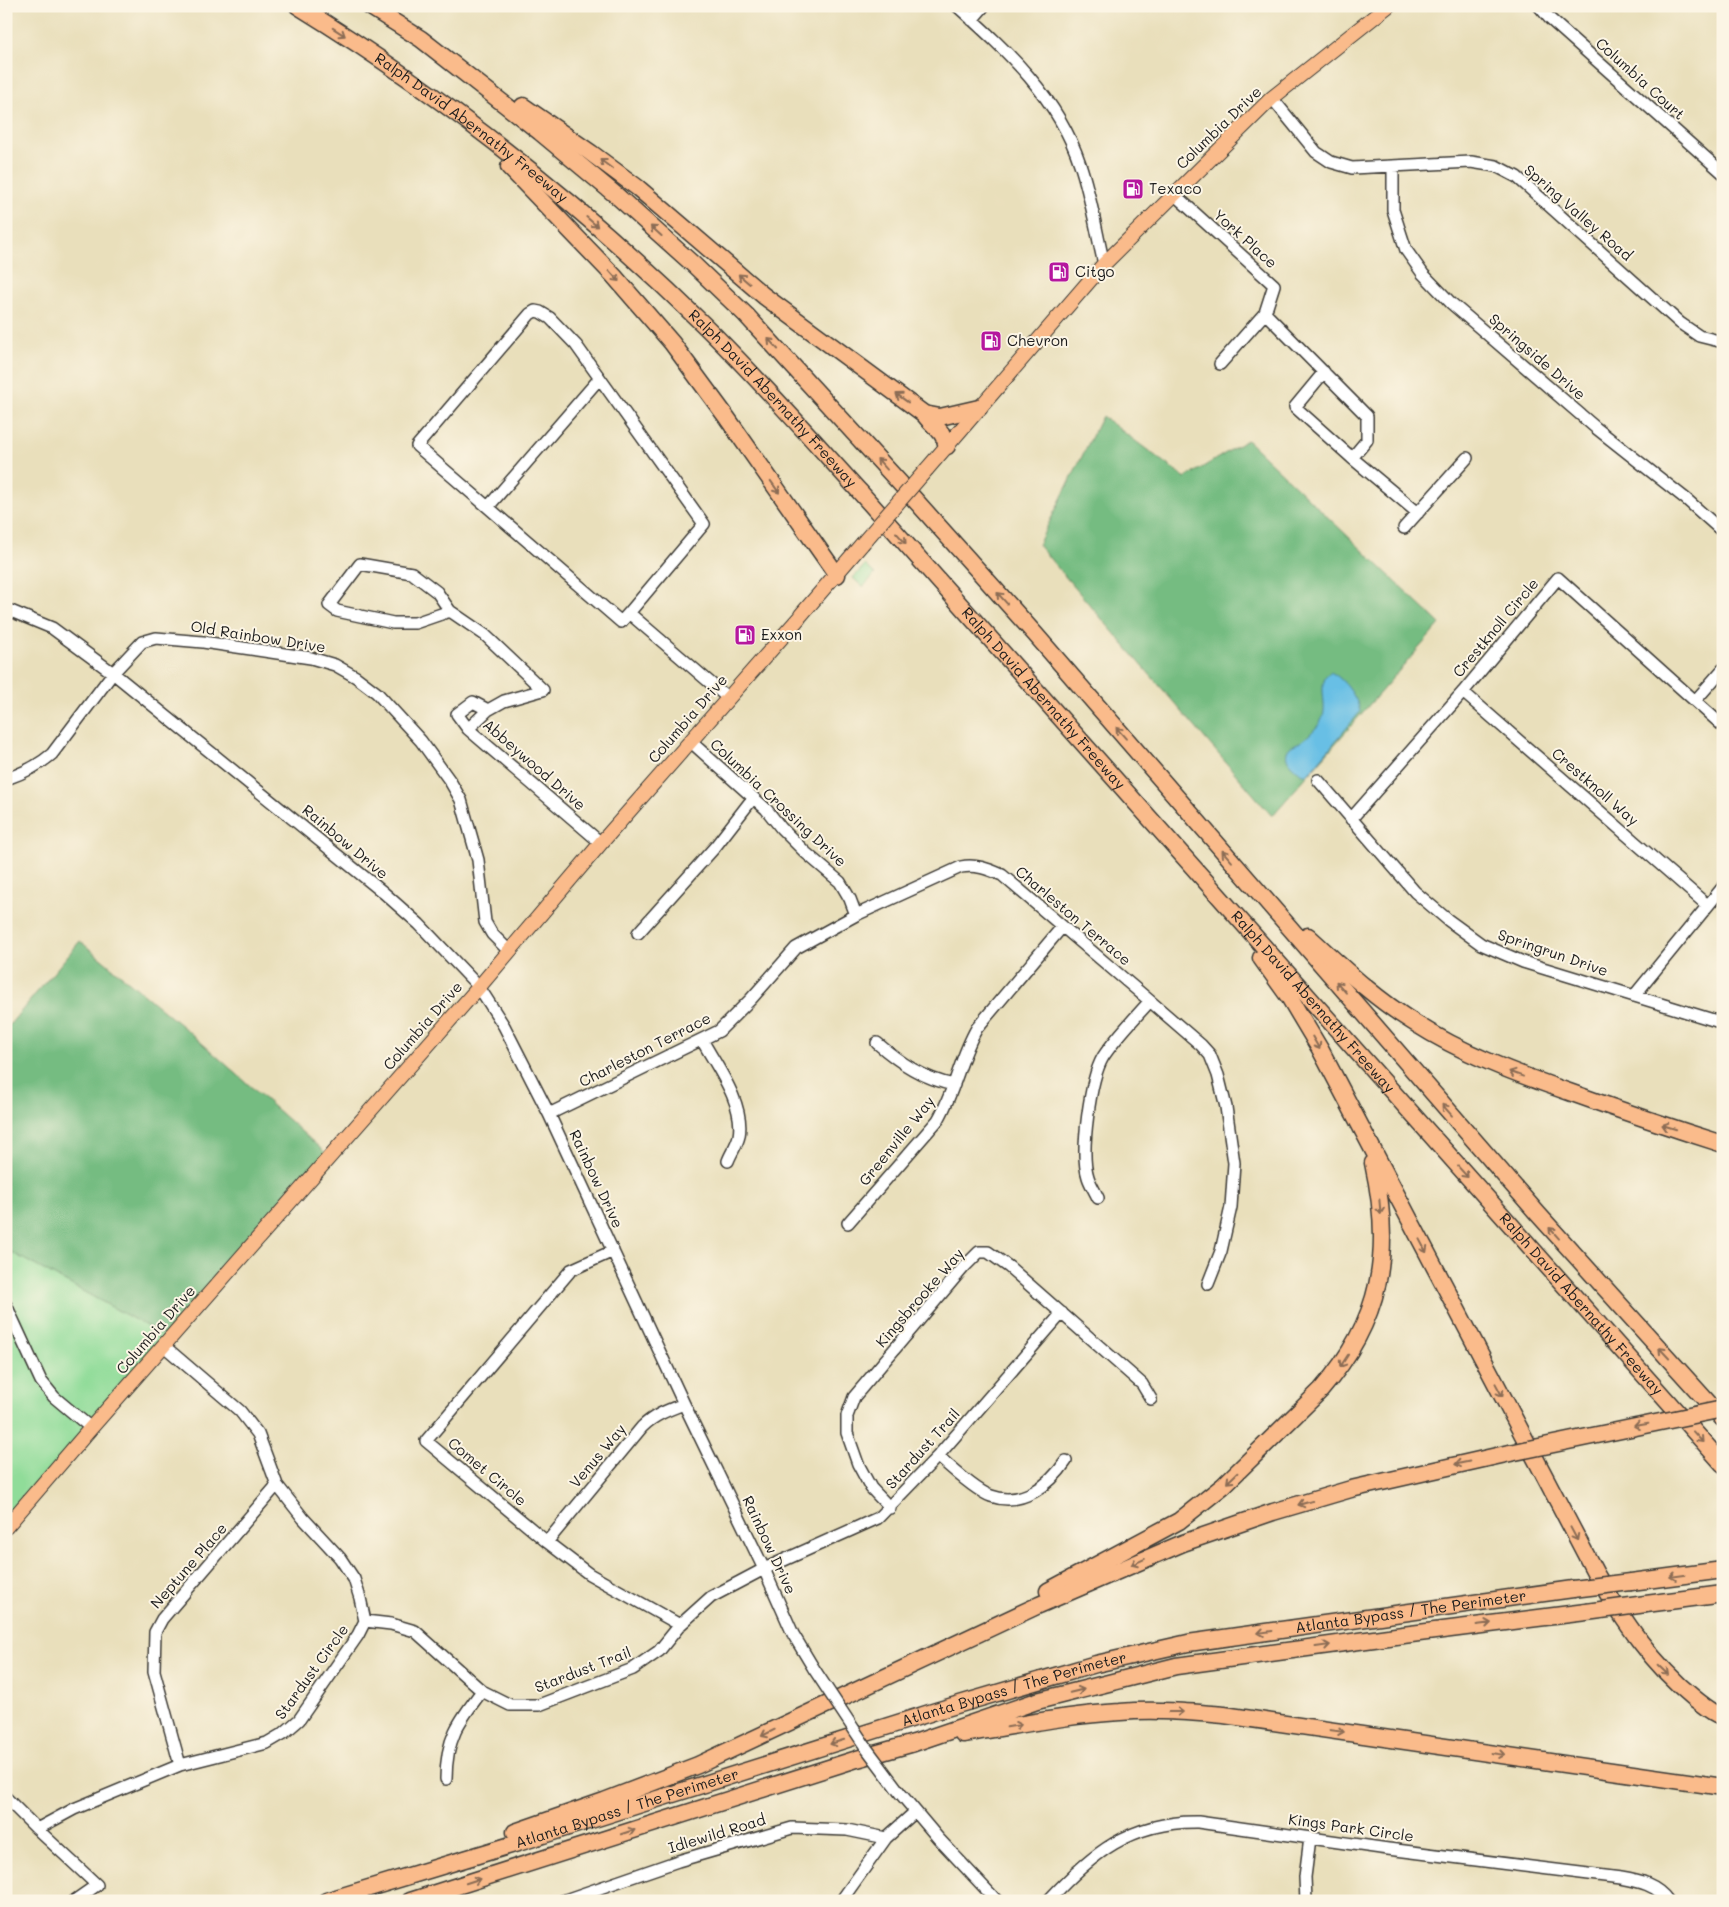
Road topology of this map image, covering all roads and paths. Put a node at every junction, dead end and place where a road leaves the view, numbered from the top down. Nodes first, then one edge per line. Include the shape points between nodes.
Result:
1 (298, 6) edge
2 (369, 6) edge
3 (957, 6) edge
4 (984, 6) edge
5 (1388, 6) edge
6 (1539, 6) edge
7 (972, 20) junction
8 (421, 39) junction
9 (1272, 98) junction
10 (458, 116) junction
11 (1393, 167) junction
12 (1723, 173) edge
13 (1175, 194) junction
14 (1104, 264) junction
15 (1265, 313) junction
16 (1723, 342) edge
17 (1220, 364) dead end
18 (1324, 372) junction
19 (599, 379) junction
20 (979, 408) junction
21 (924, 414) junction
22 (947, 446) junction
23 (1352, 458) junction
24 (1467, 458) dead end
25 (488, 507) junction
26 (1418, 513) junction
27 (1404, 528) dead end
28 (1723, 532) edge
29 (837, 575) junction
30 (6, 609) edge
31 (450, 612) junction
32 (629, 612) junction
33 (1723, 669) edge
34 (113, 673) junction
35 (1463, 692) junction
36 (728, 698) junction
37 (1695, 702) junction
38 (488, 710) junction
39 (1723, 726) edge
40 (468, 728) junction
41 (690, 741) junction
42 (6, 779) edge
43 (1318, 780) dead end
44 (1117, 782) junction
45 (753, 798) junction
46 (1351, 819) junction
47 (600, 843) junction
48 (1723, 886) edge
49 (1259, 893) junction
50 (1707, 905) junction
51 (856, 915) junction
52 (1062, 927) junction
53 (638, 933) dead end
54 (508, 950) junction
55 (478, 987) junction
56 (1634, 996) junction
57 (1150, 1001) junction
58 (1723, 1023) edge
59 (702, 1040) junction
60 (877, 1043) dead end
61 (954, 1085) junction
62 (549, 1114) junction
63 (1360, 1126) junction
64 (1723, 1144) edge
65 (728, 1161) dead end
66 (1098, 1198) dead end
67 (848, 1223) dead end
68 (613, 1251) junction
69 (1208, 1284) dead end
70 (6, 1305) edge
71 (1062, 1313) junction
72 (164, 1346) junction
73 (1151, 1399) dead end
74 (684, 1404) junction
75 (1723, 1409) edge
76 (1723, 1418) edge
77 (91, 1428) junction
78 (938, 1456) junction
79 (1066, 1461) dead end
80 (1723, 1464) edge
81 (277, 1486) junction
82 (890, 1508) junction
83 (6, 1527) edge
84 (547, 1542) junction
85 (764, 1569) junction
86 (1723, 1570) edge
87 (1723, 1594) edge
88 (1723, 1599) edge
89 (1646, 1604) junction
90 (365, 1621) junction
91 (680, 1625) junction
92 (874, 1682) junction
93 (482, 1691) junction
94 (1723, 1718) edge
95 (914, 1743) junction
96 (180, 1765) junction
97 (446, 1779) dead end
98 (1723, 1787) edge
99 (6, 1798) edge
100 (915, 1812) junction
101 (37, 1829) junction
102 (886, 1838) junction
103 (1310, 1838) junction
104 (368, 1888) junction
105 (74, 1901) edge
106 (326, 1901) edge
107 (410, 1901) edge
108 (562, 1901) edge
109 (841, 1901) edge
110 (996, 1901) edge
111 (1048, 1901) edge
112 (1306, 1901) edge
113 (1668, 1901) edge

1 -> 10 highway, Ralph David Abernathy Freeway via 392,67
2 - 8 highway, Ralph David Abernathy Freeway
3 - 7 street
4 - 7 street
5 - 9 main road, Columbia Drive
6 - 12 street, Columbia Court
7 - 14 street via 1032,79 1068,133 1080,164
21 -> 8 highway via 764,296 638,188 540,117
49 -> 8 highway, Ralph David Abernathy Freeway via 1028,627 746,315 617,196 489,90
9 - 11 street, Spring Valley Road via 1316,152 1331,162 1352,168
9 - 13 main road, Columbia Drive
10 -> 29 highway via 614,276 672,343
10 -> 44 highway, Ralph David Abernathy Freeway via 580,212 705,326 860,492
11 - 16 street, Spring Valley Road via 1471,162 1496,166 1517,178 1680,323 1699,336
11 - 28 street, Springside Drive via 1393,210 1406,250 1422,274 1458,310
13 - 14 main road, Columbia Drive
13 - 15 street, York Place via 1274,286
14 - 20 main road, Columbia Drive
15 - 17 street, York Place
15 - 18 street
18 - 23 street via 1367,416 1367,440
18 - 23 street via 1295,407
19 - 25 street
19 - 25 street via 576,345 550,318 540,312 530,314 417,446
19 - 32 street via 704,524
20 - 21 highway via 940,417
20 - 22 main road, Columbia Drive
21 - 22 highway via 940,430
22 - 29 main road, Columbia Drive, bridge
23 - 26 street
24 - 26 street
25 - 32 street via 621,622
26 - 27 street
29 - 36 main road, Columbia Drive
30 - 34 street, Rainbow Drive via 52,628
31 - 31 street, Abbeywood Drive via 437,592 412,573 360,564 329,605 337,610 393,624 415,623
31 - 38 street, Abbeywood Drive via 485,635 543,690 504,701
32 - 36 street
33 - 37 street
34 - 42 street, Old Rainbow Drive via 52,754 33,768
34 - 54 street, Old Rainbow Drive via 142,642 156,638 311,658 335,664 356,677 422,741 454,787 461,800 478,860 485,922
34 - 55 street, Rainbow Drive via 384,893
35 - 37 street, Crestknoll Circle via 1558,578
35 - 46 street, Crestknoll Circle
35 - 50 street, Crestknoll Way
36 - 41 main road, Columbia Drive
37 - 39 street, Crestknoll Circle
38 - 40 street, Abbeywood Drive
38 - 40 street via 473,702 457,714
40 - 47 street, Abbeywood Drive
41 - 45 street, Columbia Crossing Drive
41 - 47 main road, Columbia Drive
43 - 46 street, Springrun Drive
44 -> 63 highway via 1253,947 1289,997
44 -> 80 highway, Ralph David Abernathy Freeway
45 - 51 street, Columbia Crossing Drive via 806,853 840,882
45 - 53 street via 715,847
46 - 56 street, Springrun Drive via 1415,892 1481,944 1523,962
47 - 54 main road, Columbia Drive
48 - 50 street
64 -> 49 highway via 1505,1070 1445,1042 1368,990
76 -> 49 highway, Ralph David Abernathy Freeway via 1538,1214
50 - 56 street
51 - 52 street, Charleston Terrace via 961,867 969,860 1002,876
51 - 59 street, Charleston Terrace via 796,948 719,1031
52 - 57 street, Charleston Terrace
52 - 61 street, Greenville Way via 977,1028
54 - 55 main road, Columbia Drive
55 - 62 street, Rainbow Drive via 504,1026
55 - 72 main road, Columbia Drive
56 - 58 street, Springrun Drive
57 - 66 street via 1102,1058 1097,1072 1085,1132 1085,1156 1088,1177
57 - 69 street, Charleston Terrace via 1210,1055 1226,1107 1234,1163 1231,1207 1221,1251
59 - 62 street, Charleston Terrace
59 - 65 street via 738,1109 739,1138
60 - 61 street via 916,1072
61 - 67 street, Greenville Way via 938,1120
62 - 68 street, Rainbow Drive
63 -> 92 highway via 1379,1192 1382,1262 1374,1299 1358,1338 1326,1385 1223,1486 1179,1521
63 -> 94 highway via 1591,1566 1623,1620 1656,1663 1683,1689
68 - 74 street, Rainbow Drive
68 - 84 street, Comet Circle via 571,1270 426,1441
70 - 77 street via 41,1381 60,1403
71 - 73 street, Kingsbrooke Way via 1142,1384
71 - 78 street, Stardust Trail
71 - 82 street, Kingsbrooke Way via 988,1252 979,1252 964,1267 854,1397 847,1416 847,1433 858,1464 871,1488
72 - 77 main road, Columbia Drive
72 - 81 street, Stardust Circle via 240,1411 258,1434
74 - 84 street, Venus Way via 661,1412 642,1427
74 - 85 street, Rainbow Drive
75 -> 92 highway, bridge via 1351,1489 1273,1512 1183,1543
77 - 83 main road, Columbia Drive
78 - 79 street via 990,1496 1009,1499 1026,1496 1046,1485
78 - 82 street, Stardust Trail
81 - 90 street, Stardust Circle via 340,1558 354,1579
81 - 96 street, Neptune Place via 162,1619 155,1632 154,1671
82 - 85 street, Stardust Trail via 878,1518
84 - 91 street, Comet Circle via 589,1574
85 - 91 street, Stardust Trail via 711,1597
85 - 100 street, Rainbow Drive, bridge via 793,1634 814,1669 867,1749
86 -> 104 highway, Atlanta Bypass / The Perimeter, bridge via 1188,1643 1096,1664
87 - 89 highway, Atlanta Bypass / The Perimeter
88 - 89 highway
95 -> 89 highway, Atlanta Bypass / The Perimeter, bridge via 1037,1701 1176,1666
90 - 93 street, Stardust Trail via 415,1631
90 - 96 street, Stardust Circle via 299,1720 284,1733 267,1743
91 - 93 street, Stardust Trail via 660,1651 633,1669 539,1705 510,1705
92 -> 104 highway via 698,1764
93 - 97 street via 454,1732 446,1757
95 -> 98 highway via 1062,1717 1121,1712 1182,1712 1234,1716
107 -> 95 highway, Atlanta Bypass / The Perimeter
96 - 101 street, Stardust Circle via 74,1809
99 - 101 street
100 - 102 street
100 - 110 street, Rainbow Drive
101 - 105 street via 97,1885
102 - 108 street, Idlewild Road via 847,1830 792,1828 678,1861
102 - 109 street
103 - 111 street, Kings Park Circle via 1198,1822 1158,1826 1131,1833 1105,1847
103 - 112 street via 1305,1877
103 - 113 street, Kings Park Circle via 1644,1882
104 - 106 highway, Atlanta Bypass / The Perimeter

